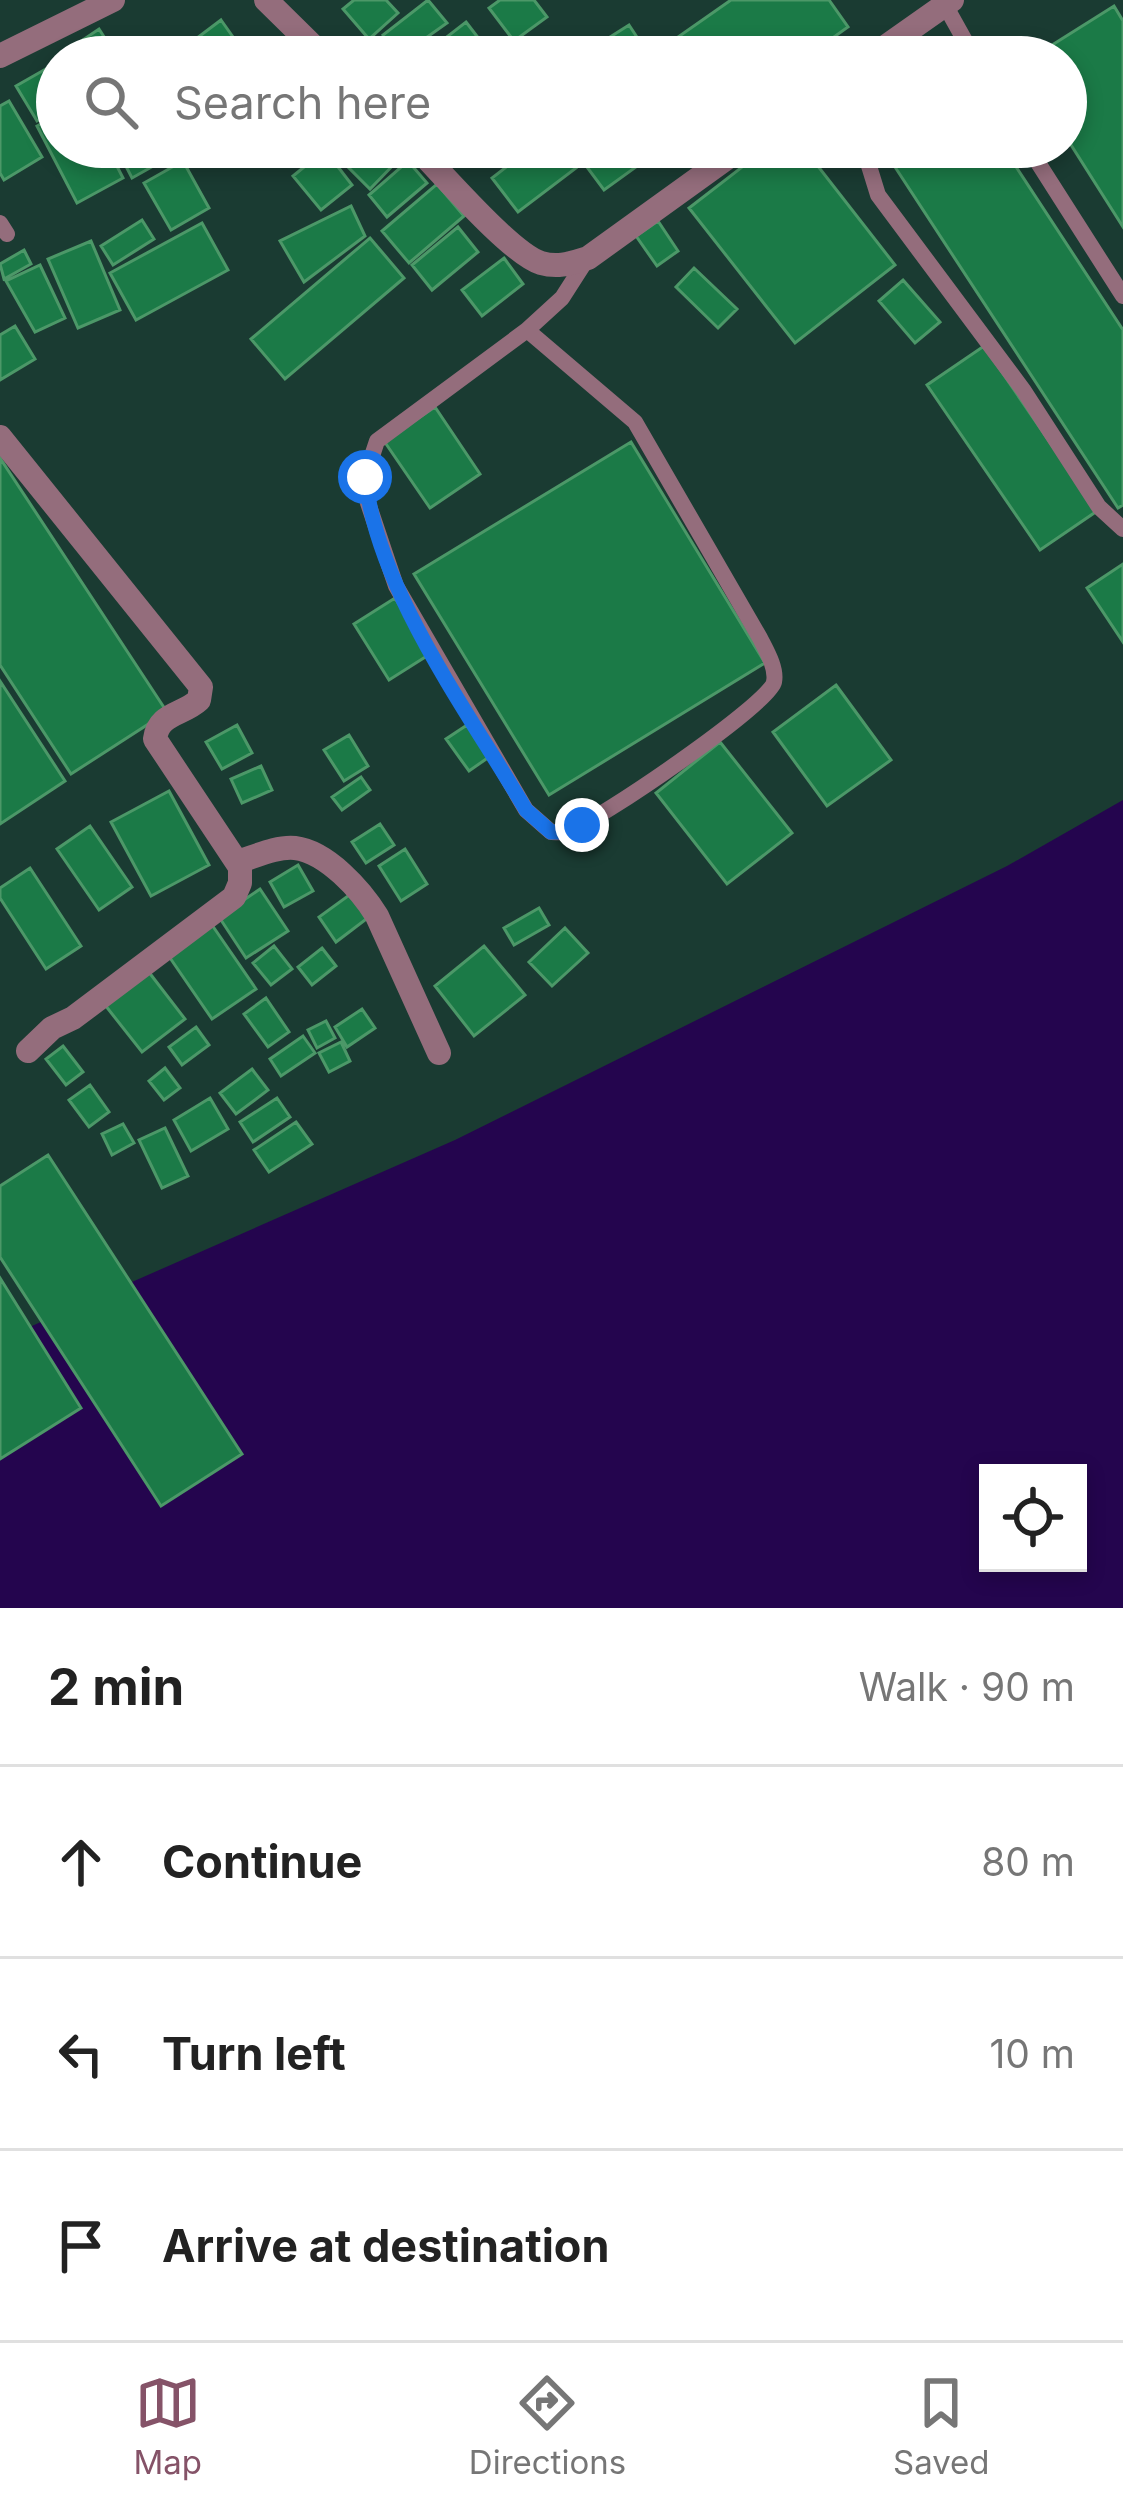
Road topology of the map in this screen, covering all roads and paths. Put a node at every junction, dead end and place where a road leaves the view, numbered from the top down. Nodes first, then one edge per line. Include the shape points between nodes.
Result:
1 (113, 0) edge
2 (266, 0) edge
3 (949, 2) edge
4 (40, 36) edge
5 (303, 36) edge
6 (901, 36) edge
7 (964, 36) edge
8 (36, 38) edge
9 (0, 56) edge
10 (437, 168) edge
11 (713, 168) edge
12 (870, 168) edge
13 (1041, 168) edge
14 (588, 258) junction
15 (1123, 296) edge
16 (527, 330) junction
17 (0, 437) edge
18 (1123, 529) edge
19 (237, 862) junction
20 (28, 1051) dead end
21 (439, 1053) dead end

1 - 4 street
2 - 5 street
3 - 6 street
3 - 7 lane
8 - 9 street
10 - 14 street via 536,262
11 - 14 street
12 - 18 lane via 878,195
13 - 15 lane
14 - 16 lane via 562,298
16 - 16 lane via 635,422 760,638 775,682 748,713 566,832 551,832 526,810 406,608 365,477 377,441
17 - 19 street via 201,687 199,700 165,718 155,739
19 - 20 street via 234,897
19 - 21 street via 291,847 341,875 377,916

